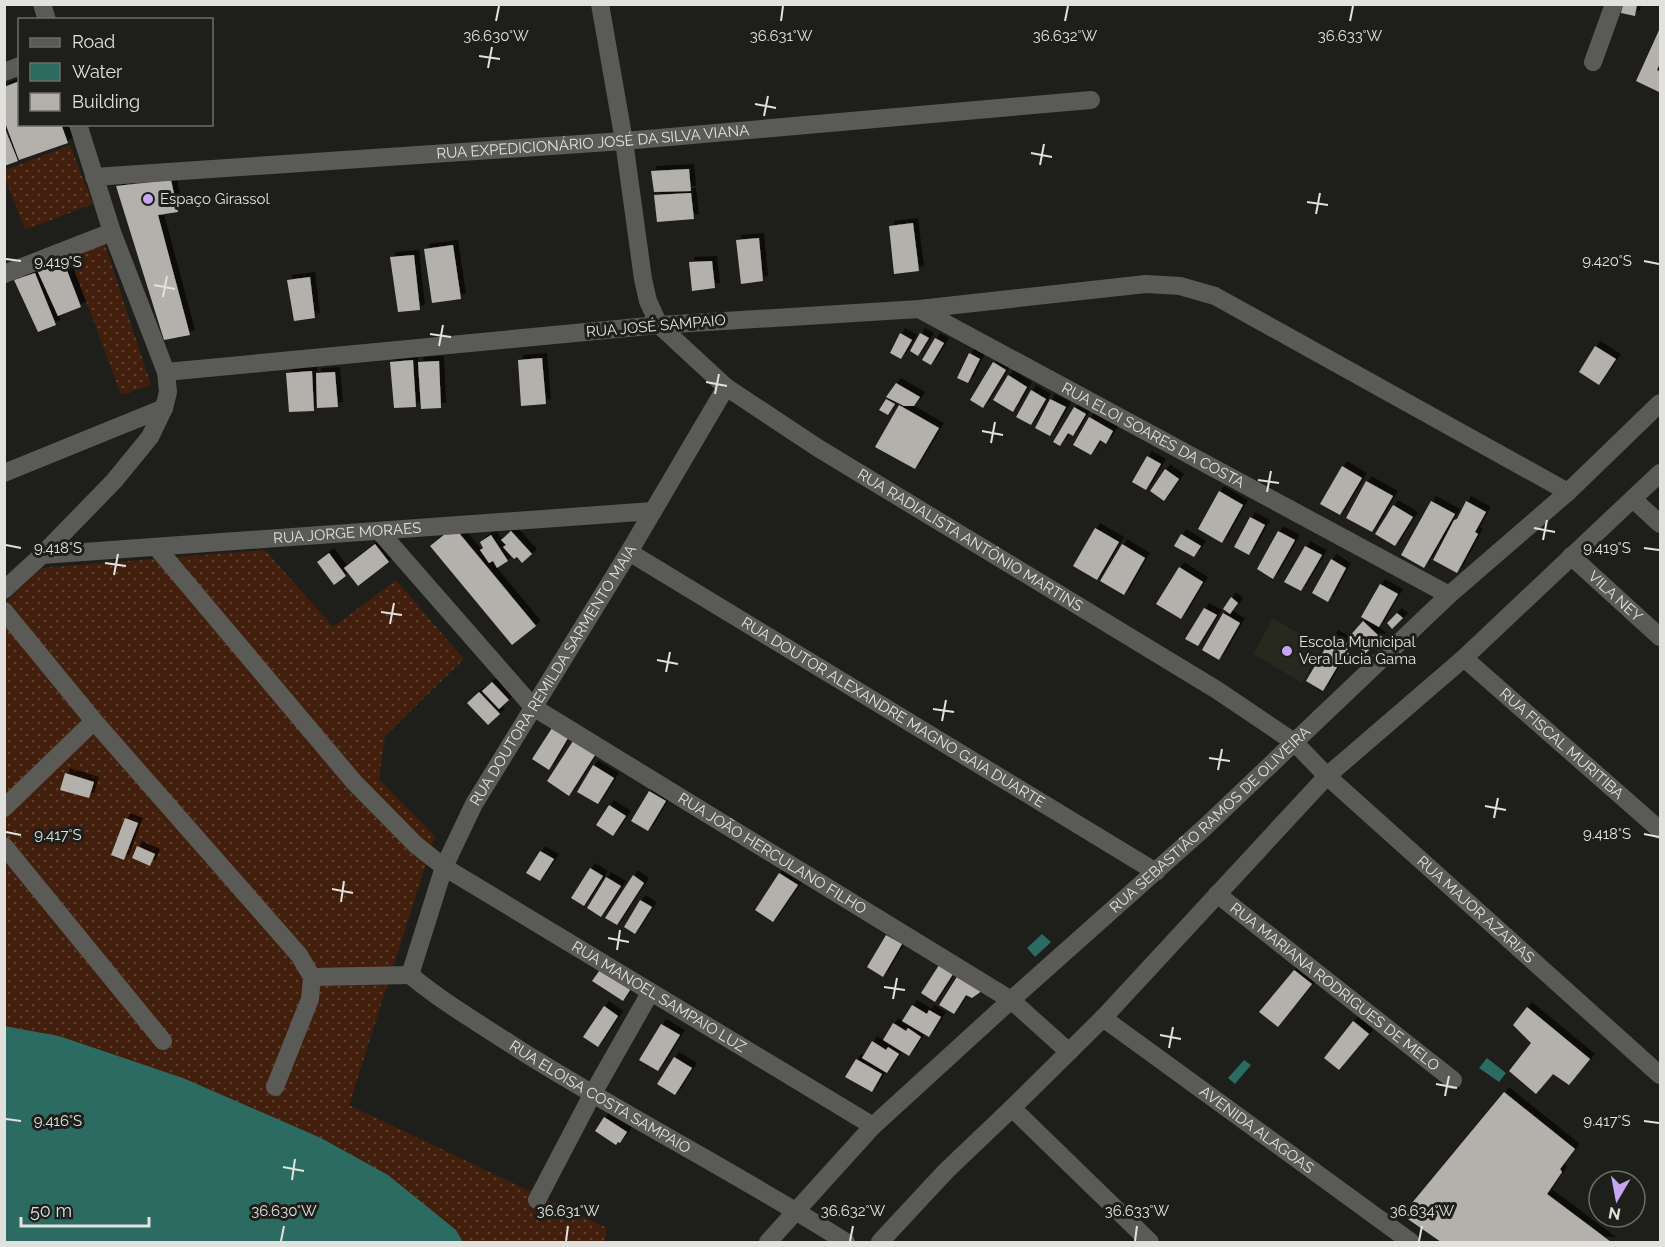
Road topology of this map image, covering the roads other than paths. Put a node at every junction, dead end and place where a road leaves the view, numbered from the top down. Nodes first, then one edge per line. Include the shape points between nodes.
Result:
1 (600, 4) edge
2 (1614, 4) edge
3 (1593, 62) dead end
4 (1091, 100) dead end
5 (79, 126) edge
6 (624, 141) junction
7 (94, 177) junction
8 (112, 232) junction
9 (4, 274) edge
10 (919, 309) junction
11 (659, 325) junction
12 (166, 372) junction
13 (726, 387) junction
14 (1660, 403) edge
15 (164, 408) junction
16 (4, 472) edge
17 (1660, 473) edge
18 (1568, 492) junction
19 (1633, 499) junction
20 (653, 511) junction
21 (1660, 524) edge
22 (380, 532) junction
23 (157, 548) junction
24 (629, 552) junction
25 (42, 555) junction
26 (1571, 556) junction
27 (4, 590) edge
28 (1449, 596) junction
29 (4, 611) edge
30 (1660, 637) edge
31 (1464, 658) junction
32 (533, 707) junction
33 (94, 721) junction
34 (1294, 742) junction
35 (1327, 776) junction
36 (4, 808) edge
37 (1660, 830) edge
38 (4, 846) edge
39 (444, 867) junction
40 (1156, 872) junction
41 (1217, 894) junction
42 (410, 975) junction
43 (312, 977) junction
44 (650, 993) junction
45 (1011, 1000) junction
46 (1103, 1018) junction
47 (163, 1041) dead end
48 (1069, 1052) junction
49 (1660, 1075) edge
50 (1453, 1080) dead end
51 (275, 1087) dead end
52 (592, 1095) junction
53 (1012, 1108) junction
54 (873, 1126) junction
55 (537, 1200) dead end
56 (797, 1211) junction
57 (768, 1242) edge
58 (846, 1242) edge
59 (880, 1242) edge
60 (1149, 1242) edge
61 (1412, 1242) edge

1 - 6 street
2 - 3 street
4 - 6 street, RUA EXPEDICIONÁRIO JOSÉ DA SILVA VIANA
5 - 7 street
6 - 7 street, RUA EXPEDICIONÁRIO JOSÉ DA SILVA VIANA
6 - 11 street via 643,279
7 - 8 street
8 - 9 street
8 - 12 street
10 - 11 street, RUA JOSÉ SAMPAIO
10 - 18 street, RUA JOSÉ SAMPAIO via 1146,284 1180,286 1215,296
10 - 28 street, RUA ELOI SOARES DA COSTA
11 - 12 street, RUA JOSÉ SAMPAIO
11 - 13 street, RUA RADIALISTA ANTÔNIO MARTINS
12 - 15 street via 168,392
13 - 20 street, RUA DOUTORA REMILDA SARMENTO MAIA
13 - 34 street, RUA RADIALISTA ANTÔNIO MARTINS via 818,448 1217,690
14 - 18 street, RUA SEBASTIÃO RAMOS DE OLIVEIRA
15 - 16 street
15 - 25 street via 150,437 114,481
17 - 19 street
18 - 28 street, RUA SEBASTIÃO RAMOS DE OLIVEIRA
19 - 21 street
19 - 26 street
20 - 22 street, RUA JORGE MORAES
20 - 24 street, RUA DOUTORA REMILDA SARMENTO MAIA
22 - 23 street, RUA JORGE MORAES
22 - 32 street, RUA JOÃO HERCULANO FILHO
23 - 25 street, RUA JORGE MORAES
23 - 39 street, RUA MANOEL SAMPAIO LUZ via 354,782 416,845
24 - 32 street, RUA DOUTORA REMILDA SARMENTO MAIA
24 - 40 street, RUA DOUTOR ALEXANDRE MAGNO GAIA DUARTE
25 - 27 street
26 - 30 street, VILA NEY
26 - 31 street
28 - 34 street, RUA SEBASTIÃO RAMOS DE OLIVEIRA
29 - 33 street
31 - 35 street
31 - 37 street, RUA FISCAL MURITIBA
32 - 39 street, RUA DOUTORA REMILDA SARMENTO MAIA via 474,804
32 - 45 street, RUA JOÃO HERCULANO FILHO
33 - 36 street
33 - 43 street via 298,955
34 - 35 street, RUA MAJOR AZARIAS
34 - 40 street, RUA SEBASTIÃO RAMOS DE OLIVEIRA
35 - 41 street
35 - 49 street, RUA MAJOR AZARIAS
38 - 47 street
39 - 42 street, RUA DOUTORA REMILDA SARMENTO MAIA
39 - 44 street, RUA MANOEL SAMPAIO LUZ
40 - 45 street, RUA SEBASTIÃO RAMOS DE OLIVEIRA
41 - 46 street
41 - 50 street, RUA MARIANA RODRIGUES DE MELO
42 - 43 street
42 - 52 street, RUA ELOISA COSTA SAMPAIO via 436,997
43 - 51 street via 310,999
44 - 52 street
44 - 54 street, RUA MANOEL SAMPAIO LUZ
45 - 48 street, RUA JOÃO HERCULANO FILHO
45 - 54 street, RUA SEBASTIÃO RAMOS DE OLIVEIRA
46 - 48 street
46 - 61 street, AVENIDA ALAGOAS
48 - 53 street
52 - 55 street
52 - 56 street, RUA ELOISA COSTA SAMPAIO
53 - 59 street
53 - 60 street
54 - 56 street, RUA SEBASTIÃO RAMOS DE OLIVEIRA
56 - 57 street, RUA SEBASTIÃO RAMOS DE OLIVEIRA
56 - 58 street, RUA ELOISA COSTA SAMPAIO

